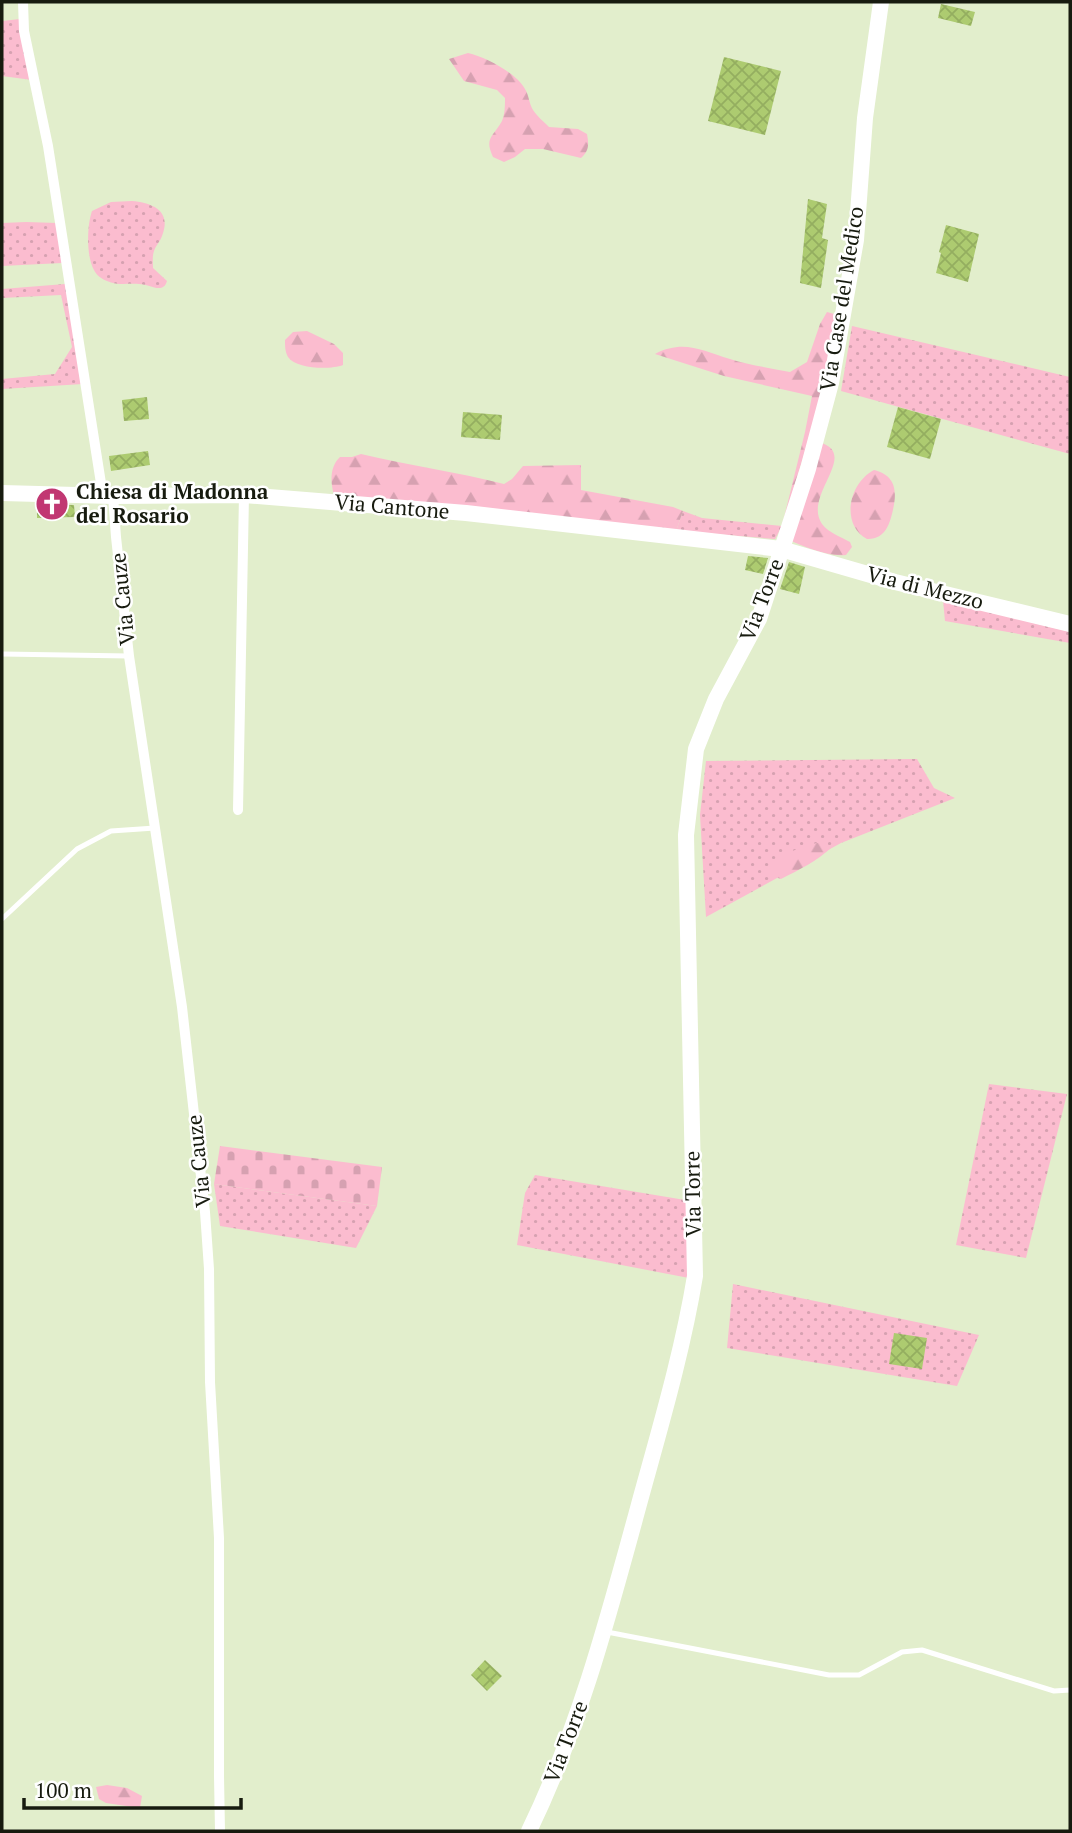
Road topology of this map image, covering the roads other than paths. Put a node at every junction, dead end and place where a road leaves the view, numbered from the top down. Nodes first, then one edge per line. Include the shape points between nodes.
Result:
1 (23, 2) edge
2 (881, 2) edge
3 (2, 493) edge
4 (244, 495) junction
5 (108, 496) junction
6 (781, 549) junction
7 (1070, 624) edge
8 (2, 654) edge
9 (129, 656) junction
10 (237, 810) dead end
11 (155, 828) junction
12 (2, 919) edge
13 (604, 1631) junction
14 (1070, 1690) edge
15 (220, 1831) edge
16 (530, 1831) edge

1 - 5 street, Via Cauze via 24,32
2 - 6 main road, Via Case del Medico via 865,118 856,240 831,383
3 - 5 main road, Via Cantone
4 - 5 main road, Via Cantone
4 - 6 main road, Via Cantone via 466,513
4 - 10 street
5 - 9 street, Via Cauze
6 - 7 main road, Via di Mezzo
6 - 13 main road, Via Torre via 760,619 716,699 696,749 686,835 695,1276 686,1331
8 - 9 lane
9 - 11 street, Via Cauze
11 - 12 lane via 111,831 77,849
11 - 15 street, Via Cauze via 182,1007 208,1246 219,1538
13 - 14 lane via 829,1675 859,1675 902,1652 922,1650 1054,1691
13 - 16 main road, Via Torre via 568,1744

